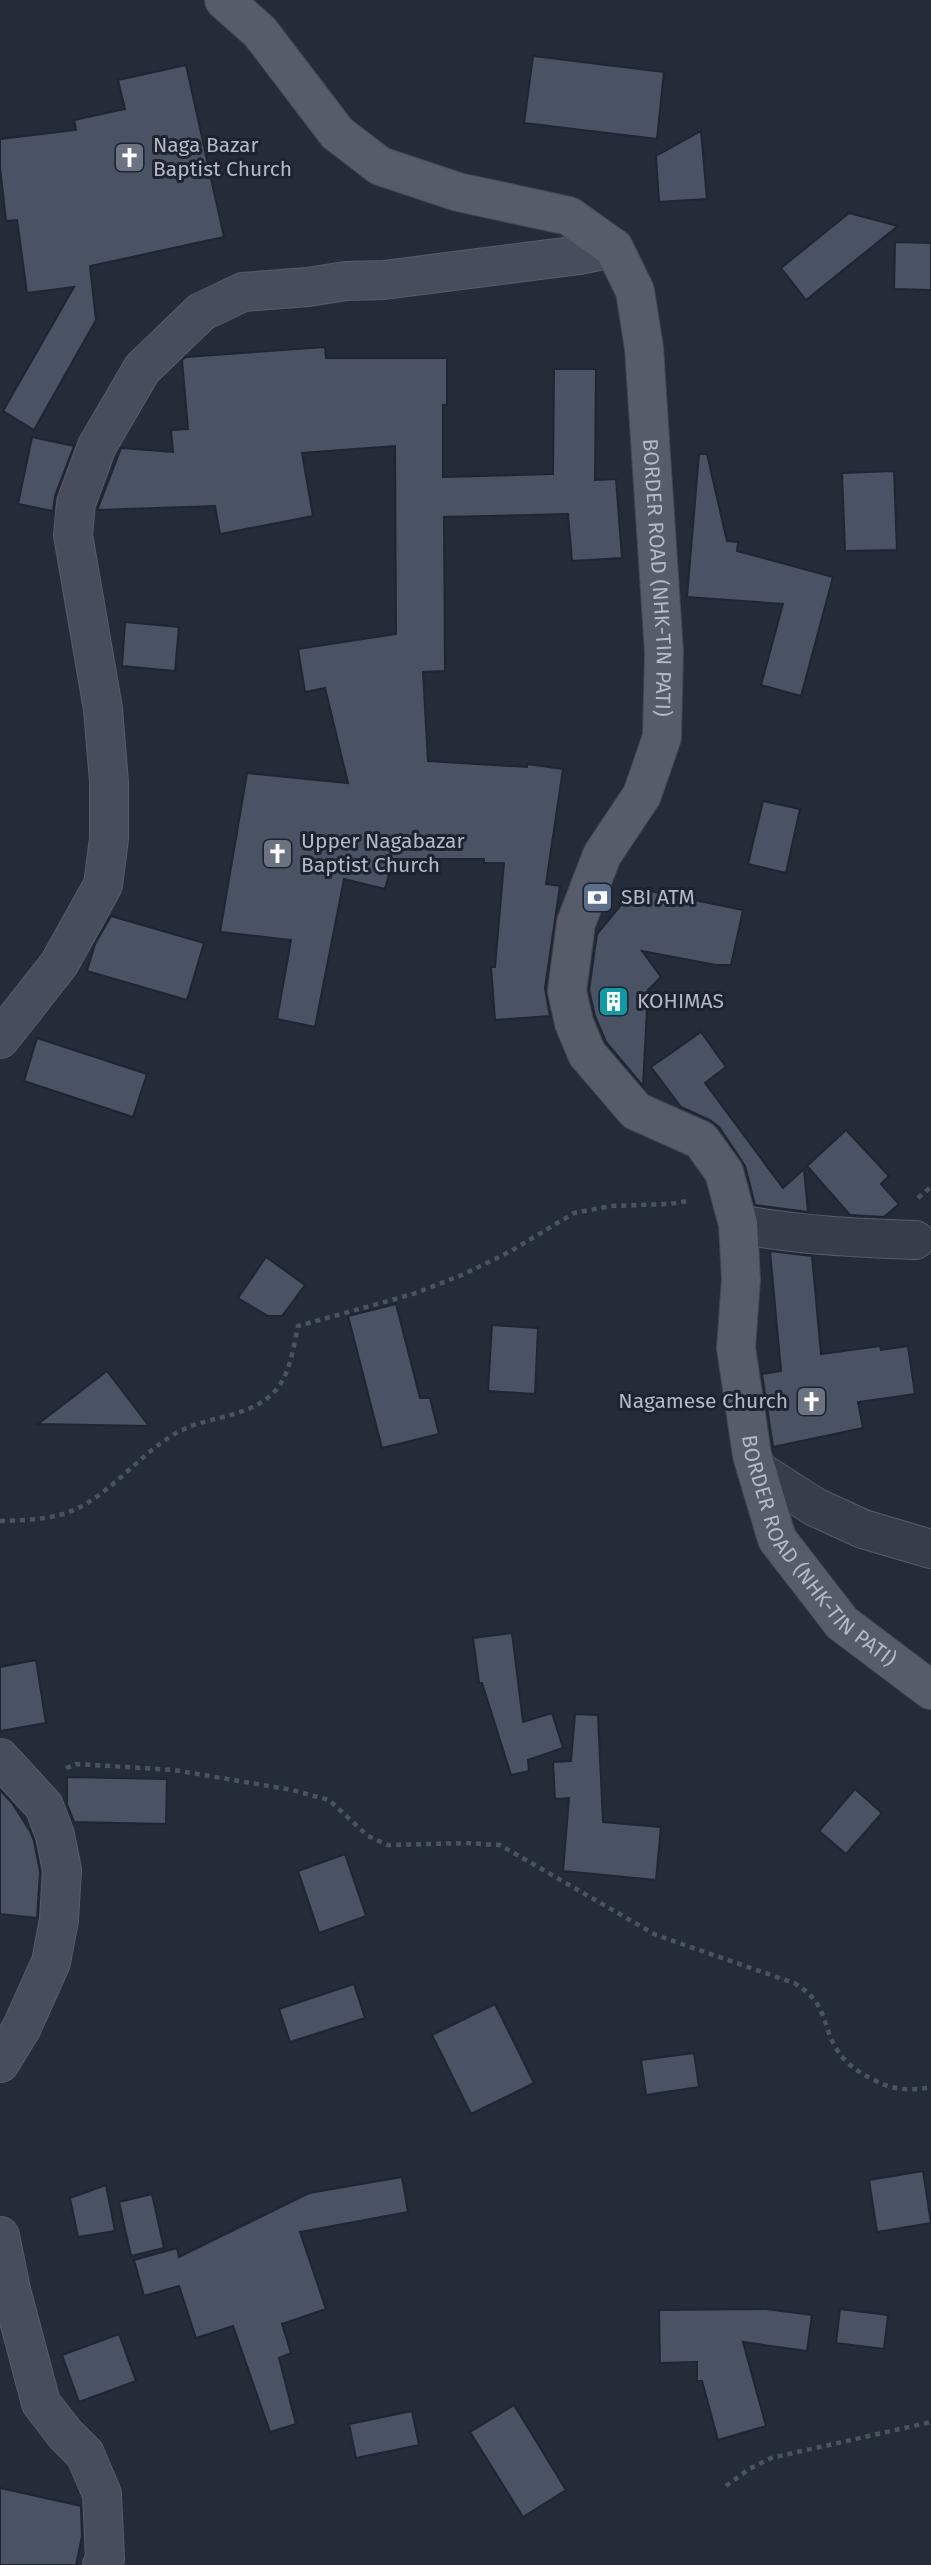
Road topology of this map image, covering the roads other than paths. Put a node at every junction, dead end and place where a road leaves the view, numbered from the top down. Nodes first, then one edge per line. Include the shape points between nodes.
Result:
1 (224, 0) edge
2 (614, 248) junction
3 (0, 1039) edge
4 (738, 1224) junction
5 (915, 1240) dead end
6 (756, 1469) junction
7 (931, 1549) edge
8 (931, 1690) edge
9 (11, 1770) edge
10 (0, 2063) edge
11 (0, 2236) edge
12 (102, 2565) edge

1 - 2 main road, BORDER ROAD (NHK-TIN PATI) via 260,32 337,133 380,166 458,192 569,216
2 - 3 street via 384,280 243,292 201,312 142,369 97,446 76,503 73,535 103,709 109,839 103,885 60,964
2 - 4 main road, BORDER ROAD (NHK-TIN PATI) via 635,291 644,348 664,652 662,737 642,795 602,855 576,923 567,991 587,1054 636,1111 701,1140 724,1172
4 - 5 street via 838,1238
4 - 6 main road, BORDER ROAD (NHK-TIN PATI) via 741,1279 736,1348
6 - 7 street via 816,1507 863,1529
6 - 8 main road, BORDER ROAD (NHK-TIN PATI) via 777,1539 842,1623
9 - 10 street via 44,1806 62,1870 51,1962
11 - 12 street via 41,2403 85,2454 102,2494

